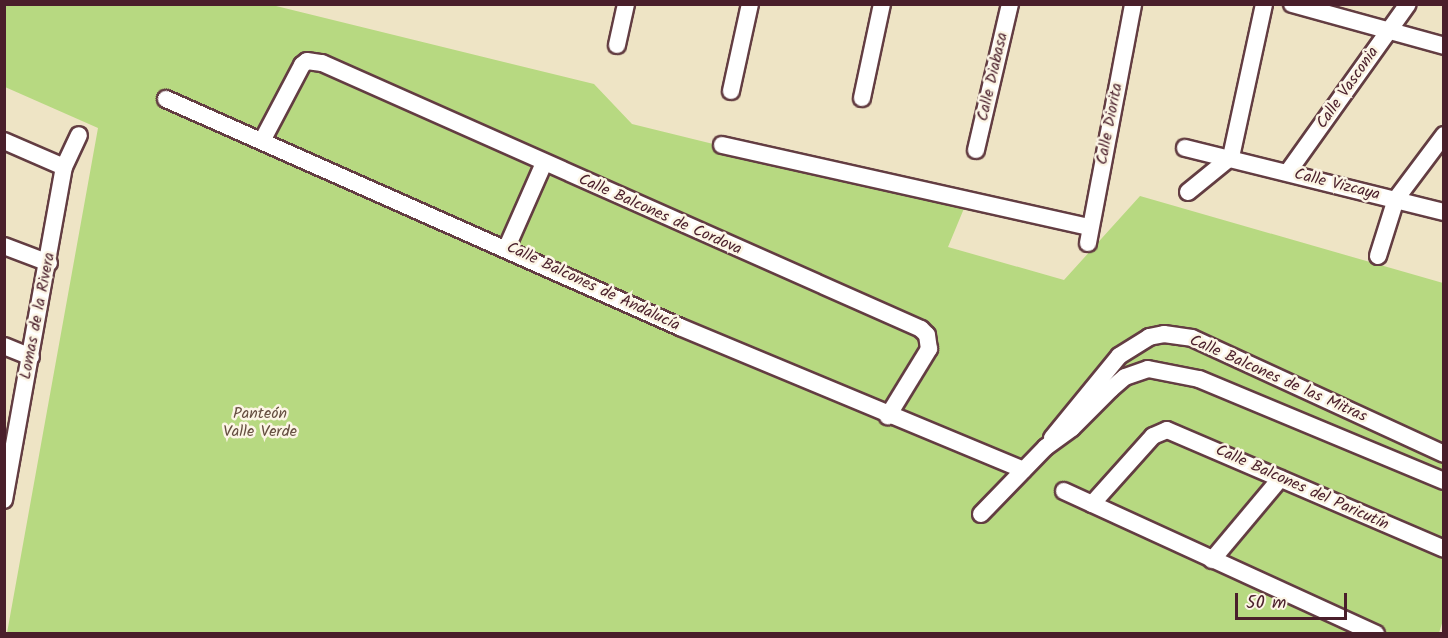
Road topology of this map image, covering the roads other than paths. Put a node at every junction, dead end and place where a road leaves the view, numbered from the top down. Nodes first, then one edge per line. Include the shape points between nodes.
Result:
1 (626, 4) edge
2 (750, 4) edge
3 (882, 4) edge
4 (1010, 4) edge
5 (1133, 4) edge
6 (1264, 4) edge
7 (1292, 4) edge
8 (1408, 4) edge
9 (1388, 33) junction
10 (617, 45) dead end
11 (1443, 46) edge
12 (731, 91) dead end
13 (862, 98) dead end
14 (166, 99) dead end
15 (79, 135) dead end
16 (1443, 135) edge
17 (4, 141) edge
18 (262, 141) junction
19 (722, 145) dead end
20 (1185, 148) dead end
21 (976, 150) dead end
22 (1231, 157) junction
23 (544, 163) junction
24 (64, 167) junction
25 (1288, 172) junction
26 (1188, 192) dead end
27 (1395, 200) junction
28 (1443, 212) edge
29 (4, 246) edge
30 (507, 248) junction
31 (1378, 256) dead end
32 (49, 263) junction
33 (4, 346) edge
34 (31, 357) junction
35 (888, 416) junction
36 (1046, 447) junction
37 (8, 454) edge
38 (1443, 454) edge
39 (1023, 470) junction
40 (1280, 479) junction
41 (1443, 481) edge
42 (1064, 491) dead end
43 (4, 500) edge
44 (1092, 504) junction
45 (981, 514) dead end
46 (1443, 549) edge
47 (1212, 560) junction
48 (1376, 633) edge

1 - 10 street
2 - 12 street
3 - 13 street
4 - 21 street, Calle Diabasa
5 - 19 street, Calle Diorita via 1089,235
6 - 22 street
7 - 9 street
8 - 9 street, Calle Vasconia
9 - 11 street
9 - 25 street, Calle Vasconia
14 - 18 street, Calle Balcones de Andalucía
15 - 24 street, Lomas de la Rivera
16 - 27 street
17 - 24 street
18 - 23 street, Calle Balcones de Cordova via 297,72 308,61 322,63
18 - 30 street, Calle Balcones de Andalucía
20 - 22 street, Calle Vizcaya
22 - 25 street, Calle Vizcaya
22 - 26 street
23 - 30 street
23 - 35 street, Calle Balcones de Cordova via 921,329 927,335 929,349
24 - 32 street, Lomas de la Rivera
25 - 27 street, Calle Vizcaya
27 - 28 street, Calle Vizcaya
27 - 31 street
29 - 32 street
30 - 35 street, Calle Balcones de Andalucía
32 - 34 street, Lomas de la Rivera
33 - 34 street
34 - 37 street, Lomas de la Rivera
35 - 39 street, Calle Balcones de Andalucía
36 - 38 street, Calle Balcones de las Mitras via 1119,356 1149,337 1164,334 1192,338
36 - 39 street, Calle Balcones de las Mitras
36 - 41 street, Calle Balcones de las Mitras via 1072,428 1125,377 1161,369 1208,383
37 - 43 street, Lomas de la Rivera
39 - 45 street, Calle Balcones de las Mitras
40 - 44 street, Calle Balcones del Paricutín via 1177,433 1160,432
40 - 46 street, Calle Balcones del Paricutín
40 - 47 street
42 - 44 street
44 - 47 street
47 - 48 street

